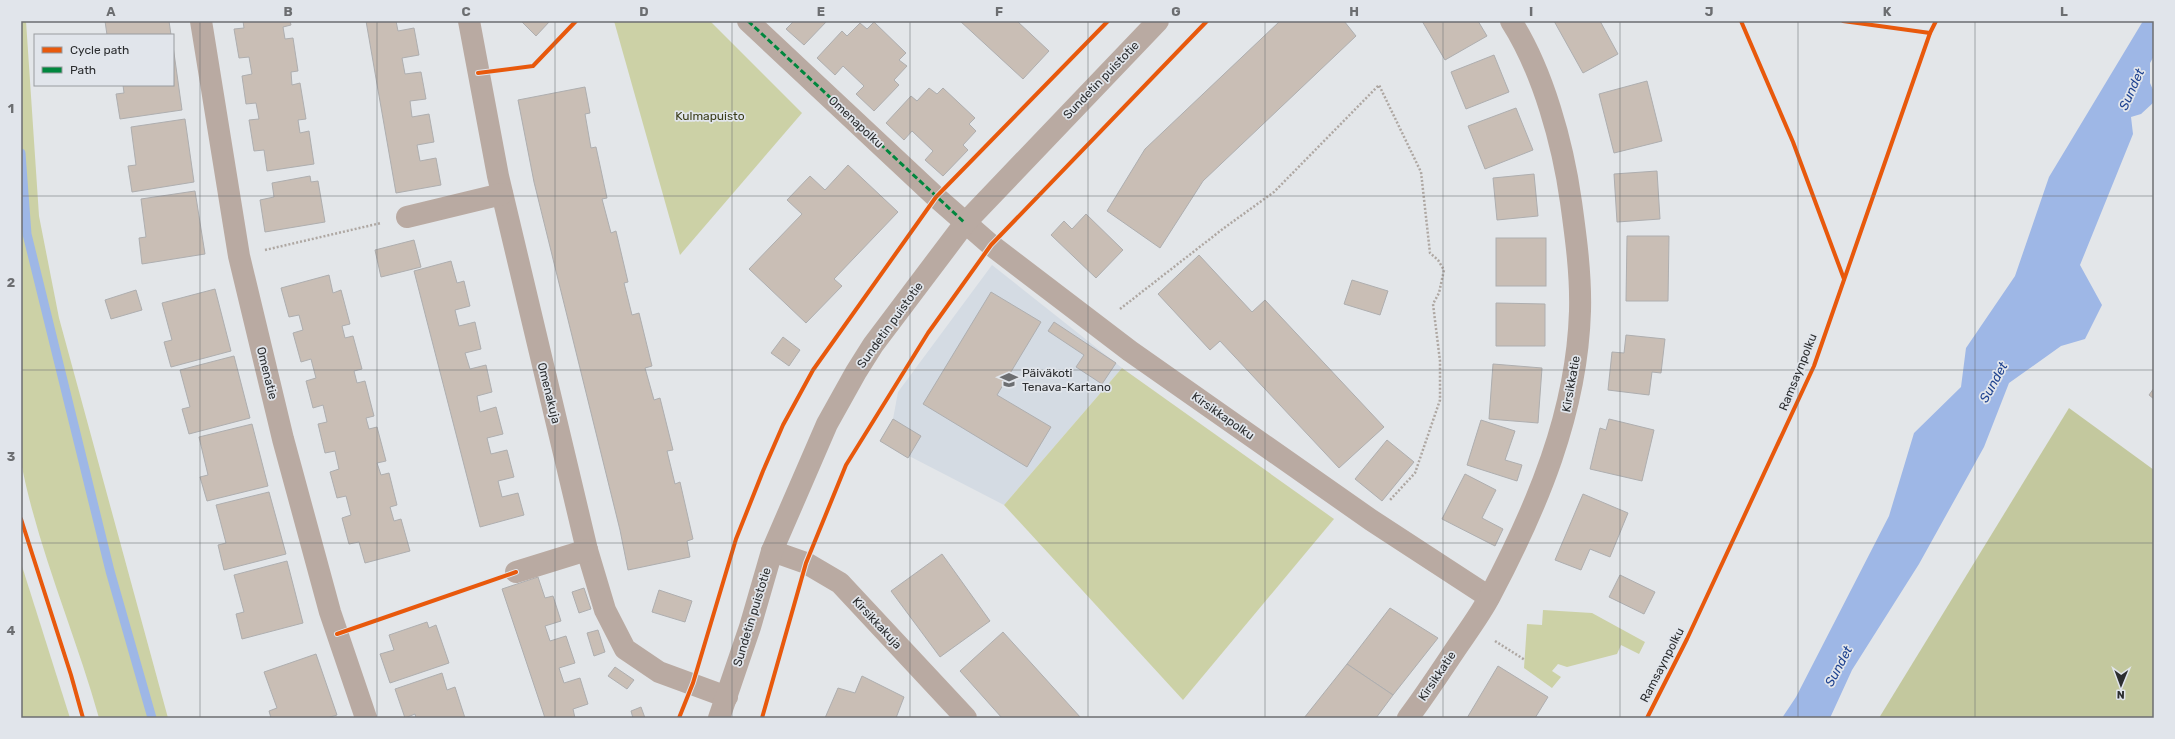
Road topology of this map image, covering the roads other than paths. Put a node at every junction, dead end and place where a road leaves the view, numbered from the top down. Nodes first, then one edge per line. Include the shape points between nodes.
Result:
1 (201, 21) edge
2 (469, 21) edge
3 (748, 21) edge
4 (1157, 21) edge
5 (1511, 21) edge
6 (502, 194) junction
7 (407, 217) road end
8 (965, 223) junction
9 (587, 550) junction
10 (772, 551) junction
11 (516, 572) dead end
12 (1489, 597) junction
13 (728, 697) junction
14 (366, 718) edge
15 (719, 718) edge
16 (966, 718) edge
17 (1408, 718) edge

1 - 14 street, Omenatie via 239,256 283,439 330,612
2 - 6 street, Omenakuja
3 - 8 street, Omenapolku
4 - 8 street, Sundetin puistotie
5 - 12 street, Kirsikkatie via 1520,35 1549,103 1567,172 1578,253 1580,311 1576,364 1568,408 1542,488
6 - 7 street
6 - 9 street, Omenakuja
8 - 10 street, Sundetin puistotie via 873,345 856,372 827,424
8 - 12 street, Kirsikkapolku via 1098,326 1372,520
9 - 11 street
9 - 13 street, Omenakuja via 605,610 625,649 659,672
10 - 13 street, Sundetin puistotie
10 - 16 street, Kirsikkakuja via 806,563 840,583
12 - 17 street, Kirsikkatie
13 - 15 street, Sundetin puistotie

